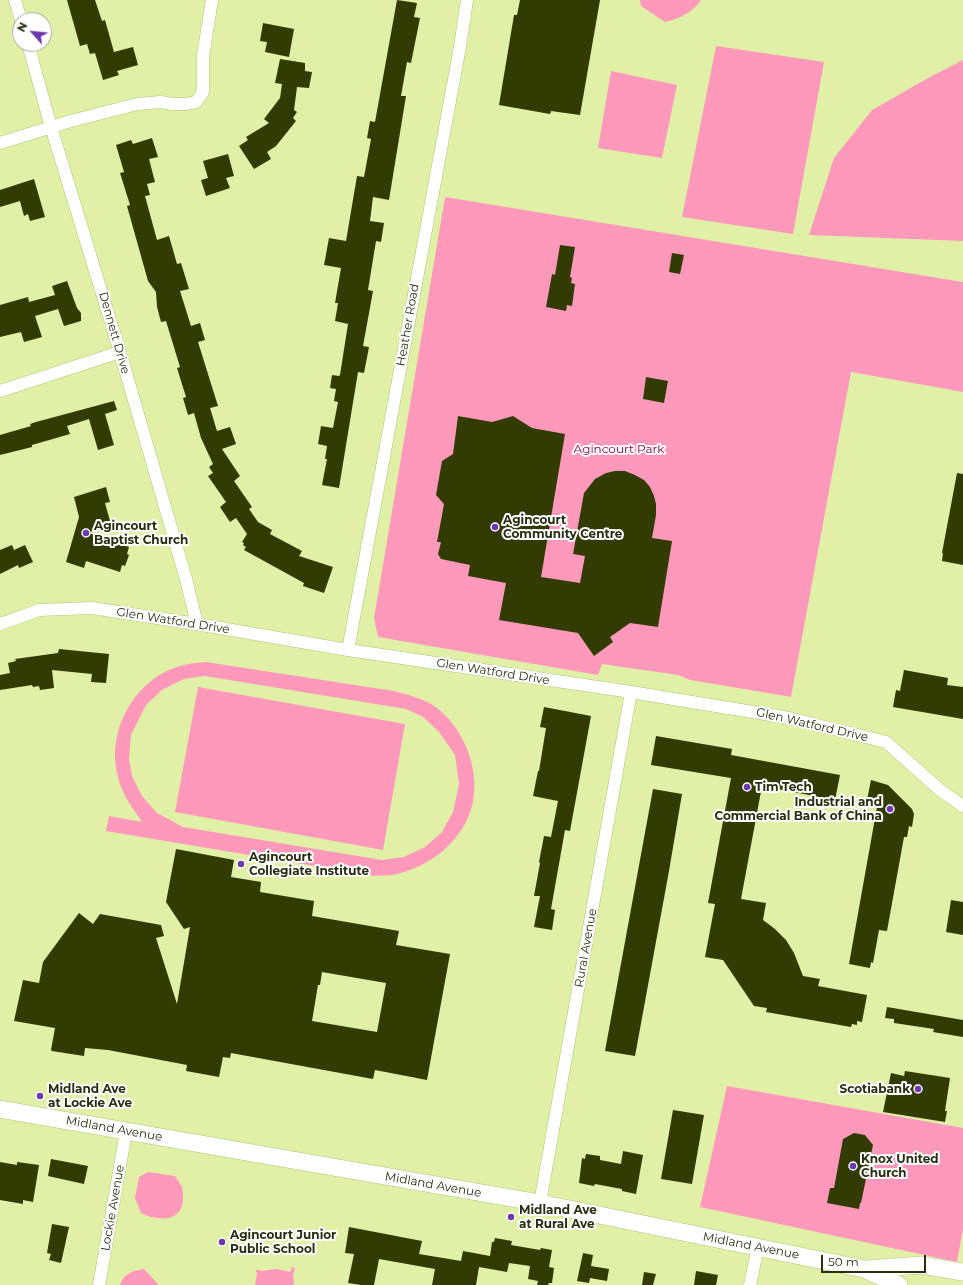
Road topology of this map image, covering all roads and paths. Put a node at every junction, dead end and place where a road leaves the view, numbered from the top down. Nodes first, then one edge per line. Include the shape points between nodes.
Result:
1 (15, 0) edge
2 (212, 0) edge
3 (467, 0) edge
4 (19, 12) edge
5 (30, 52) edge
6 (52, 127) junction
7 (0, 143) edge
8 (120, 352) junction
9 (0, 390) edge
10 (0, 624) edge
11 (197, 624) junction
12 (348, 650) junction
13 (631, 692) junction
14 (963, 806) edge
15 (0, 1109) edge
16 (126, 1132) junction
17 (540, 1203) junction
18 (758, 1247) junction
19 (864, 1269) junction
20 (963, 1272) edge
21 (99, 1285) edge
22 (750, 1285) edge
23 (899, 1285) edge

1 - 4 street
2 - 6 street via 203,56 203,92 196,102 137,104
3 - 12 street, Heather Road
5 - 6 street, Dennett Drive
6 - 7 street
6 - 8 street, Dennett Drive
8 - 9 street
8 - 11 street, Dennett Drive
10 - 11 street, Glen Watford Drive via 39,610 92,608
11 - 12 street, Glen Watford Drive
12 - 13 street, Glen Watford Drive
13 - 14 street, Glen Watford Drive via 789,718 886,742 940,790
13 - 17 street, Rural Avenue
15 - 16 main road, Midland Avenue
16 - 17 main road, Midland Avenue
16 - 21 street, Lockie Avenue
17 - 18 main road, Midland Avenue
18 - 19 main road, Midland Avenue
18 - 22 street
19 - 20 main road, Midland Avenue via 921,1265
19 - 23 main road, Midland Avenue

